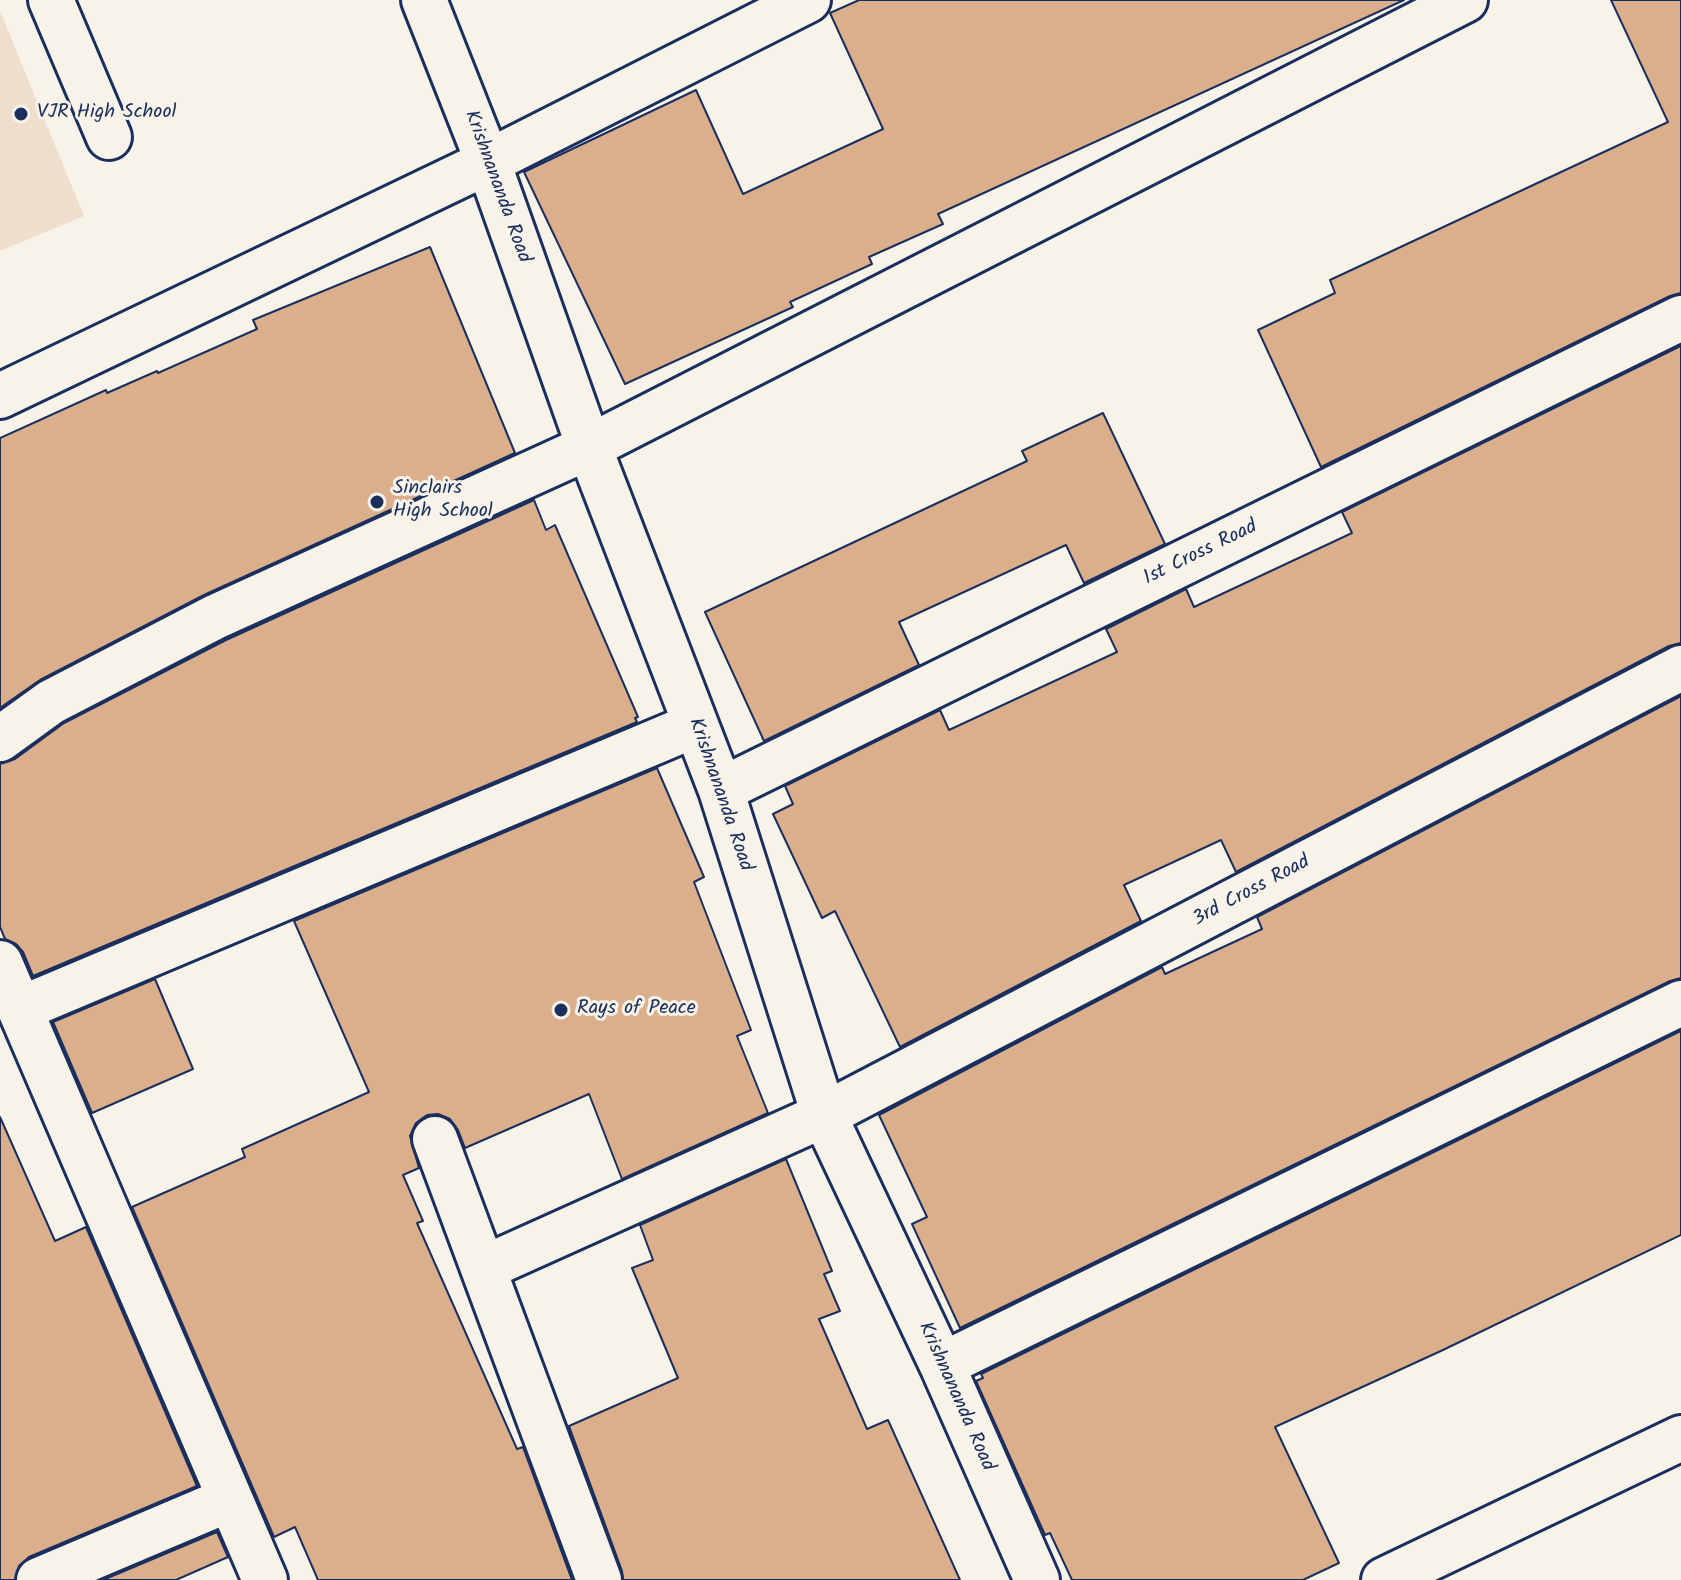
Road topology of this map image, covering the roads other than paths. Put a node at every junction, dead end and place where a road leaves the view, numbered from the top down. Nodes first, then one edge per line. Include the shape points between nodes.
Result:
1 (51, 0) edge
2 (424, 0) edge
3 (808, 0) edge
4 (1465, 0) edge
5 (109, 137) dead end
6 (488, 162) junction
7 (1681, 318) edge
8 (0, 396) edge
9 (589, 447) junction
10 (1681, 668) edge
11 (695, 725) junction
12 (0, 739) edge
13 (721, 790) junction
14 (0, 963) edge
15 (1681, 1003) edge
16 (20, 1009) junction
17 (824, 1115) junction
18 (435, 1139) dead end
19 (484, 1268) junction
20 (942, 1365) junction
21 (1681, 1438) edge
22 (230, 1499) junction
23 (39, 1580) edge
24 (265, 1580) edge
25 (599, 1580) edge
26 (1037, 1580) edge
27 (1384, 1580) edge

1 - 5 street
2 - 6 street, Krishnananda Road
3 - 6 street
4 - 9 street
6 - 8 street
6 - 9 street, Krishnananda Road
7 - 13 street, 1st Cross Road
9 - 11 street, Krishnananda Road
9 - 12 street via 215,617 51,702
10 - 17 street, 3rd Cross Road
11 - 13 street, Krishnananda Road
11 - 16 street
13 - 17 street, Krishnananda Road
14 - 16 street
15 - 20 street
16 - 22 street
17 - 19 street, 3rd Cross Road
17 - 20 street, Krishnananda Road
18 - 19 street
19 - 25 street
20 - 26 street, Krishnananda Road
21 - 27 street
22 - 23 street
22 - 24 street

